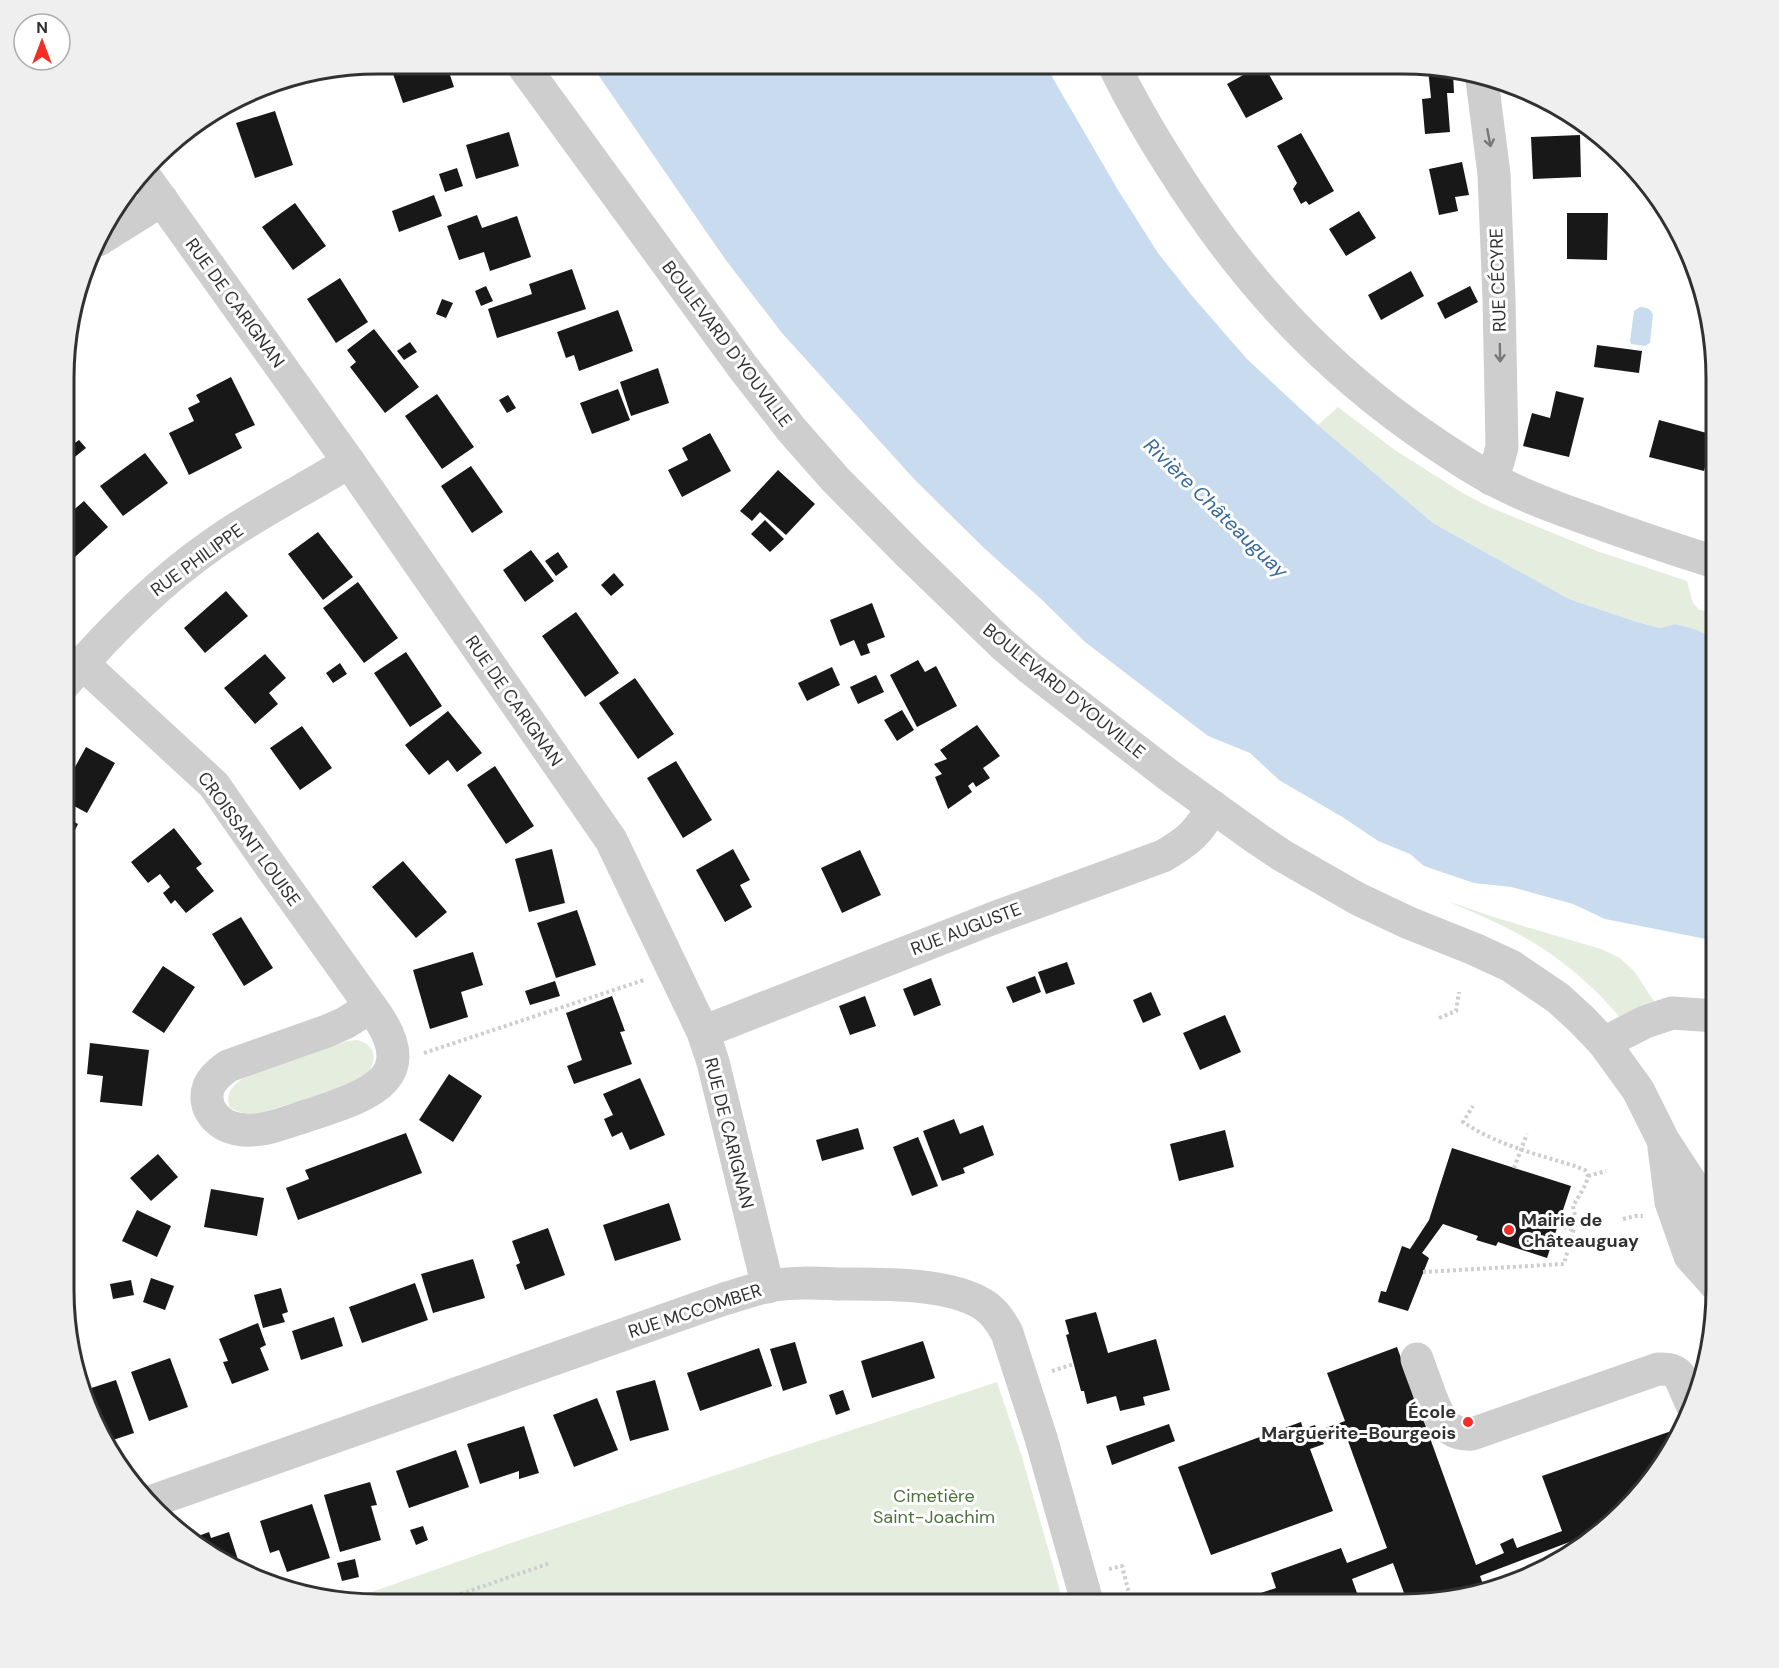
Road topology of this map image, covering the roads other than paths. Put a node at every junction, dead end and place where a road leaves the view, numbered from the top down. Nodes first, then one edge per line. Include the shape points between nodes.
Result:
1 (528, 74) edge
2 (1118, 74) edge
3 (1483, 85) edge
4 (147, 179) edge
5 (162, 200) junction
6 (111, 232) edge
7 (349, 462) junction
8 (1491, 479) junction
9 (1706, 559) edge
10 (74, 673) edge
11 (1212, 806) junction
12 (371, 1006) junction
13 (1706, 1015) edge
14 (703, 1032) junction
15 (1604, 1043) junction
16 (1663, 1140) junction
17 (1706, 1218) edge
18 (1706, 1274) edge
19 (768, 1287) junction
20 (1417, 1359) dead end
21 (1687, 1393) edge
22 (157, 1499) edge
23 (1086, 1594) edge

1 - 11 street, BOULEVARD D'YOUVILLE via 742,366 835,479 1009,650 1108,730
2 - 8 street via 1187,191 1267,298 1362,390
3 -> 8 street, RUE CÉCYRE via 1494,174 1502,447
4 - 5 street, RUE DE CARIGNAN
5 - 6 street
5 - 7 street, RUE DE CARIGNAN
7 - 10 street, RUE PHILIPPE via 213,544 151,593
7 - 14 street, RUE DE CARIGNAN via 611,840
8 - 9 street via 1585,518
10 - 12 street, CROISSANT LOUISE via 214,785
11 - 14 street, RUE AUGUSTE via 1185,843 1163,856 1003,914
11 - 15 street, BOULEVARD D'YOUVILLE via 1283,856 1358,899 1511,966 1558,998
12 - 12 street, CROISSANT LOUISE via 327,1031 228,1066 209,1085 210,1112 226,1126 262,1129 375,1089 392,1068 393,1056 389,1035
13 - 15 street via 1672,1013
14 - 19 street, RUE DE CARIGNAN
15 - 16 street, BOULEVARD D'YOUVILLE via 1638,1090
16 - 17 street, BOULEVARD D'YOUVILLE via 1697,1192
16 - 18 street, BOULEVARD D'YOUVILLE via 1671,1202 1690,1256
19 - 22 street, RUE MCCOMBER via 724,1299
19 - 23 street, RUE MCCOMBER via 806,1283 926,1288 969,1298 995,1314 1007,1333
20 - 21 street via 1439,1416 1448,1428 1462,1434 1658,1370 1675,1371

